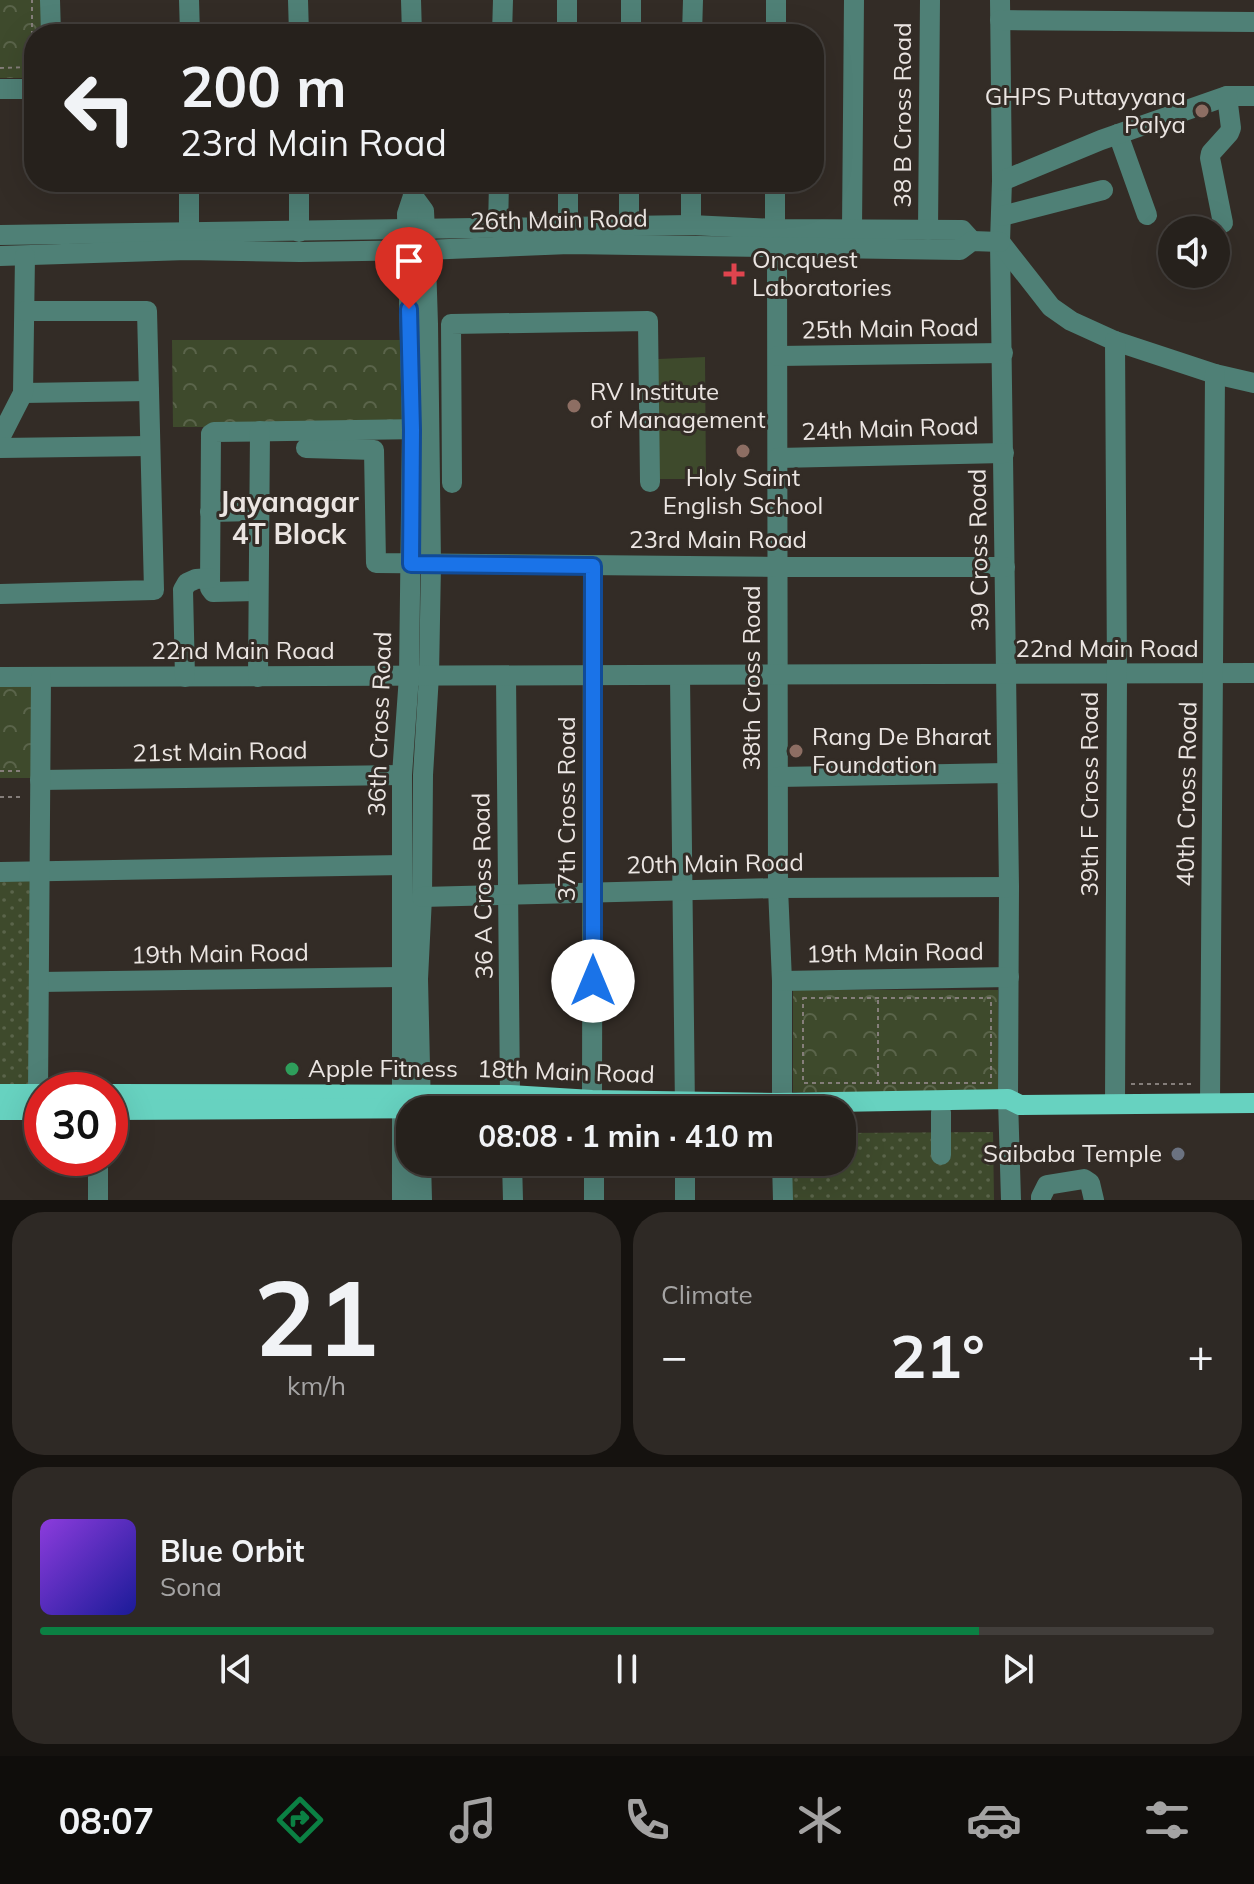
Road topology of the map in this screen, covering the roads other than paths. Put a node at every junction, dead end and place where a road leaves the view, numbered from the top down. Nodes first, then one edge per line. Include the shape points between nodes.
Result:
1 (50, 0) edge
2 (189, 0) edge
3 (298, 0) edge
4 (411, 0) edge
5 (503, 0) edge
6 (567, 0) edge
7 (631, 0) edge
8 (693, 0) edge
9 (776, 0) edge
10 (854, 0) edge
11 (930, 0) edge
12 (1000, 10) edge
13 (1254, 22) edge
14 (51, 24) edge
15 (190, 24) edge
16 (299, 24) edge
17 (412, 24) edge
18 (502, 24) edge
19 (567, 24) edge
20 (631, 24) edge
21 (692, 24) edge
22 (776, 24) edge
23 (0, 89) edge
24 (24, 89) edge
25 (1227, 96) junction
26 (1254, 96) edge
27 (1118, 134) junction
28 (1002, 181) junction
29 (1103, 190) dead end
30 (189, 192) edge
31 (299, 192) edge
32 (411, 192) edge
33 (499, 192) edge
34 (568, 192) edge
35 (629, 192) edge
36 (691, 192) edge
37 (775, 192) edge
38 (1147, 215) dead end
39 (1002, 216) junction
40 (1222, 216) edge
41 (691, 225) junction
42 (629, 226) junction
43 (568, 227) junction
44 (498, 229) junction
45 (852, 229) junction
46 (928, 230) junction
47 (299, 232) junction
48 (189, 233) junction
49 (0, 235) edge
50 (776, 238) junction
51 (416, 240) junction
52 (972, 241) junction
53 (1000, 242) junction
54 (0, 256) edge
55 (25, 256) junction
56 (25, 311) junction
57 (428, 324) junction
58 (451, 324) junction
59 (1115, 341) junction
60 (1003, 353) junction
61 (778, 356) junction
62 (1215, 374) junction
63 (1254, 383) edge
64 (149, 391) junction
65 (23, 393) junction
66 (421, 430) junction
67 (260, 431) junction
68 (0, 438) edge
69 (150, 446) junction
70 (0, 448) edge
71 (306, 448) dead end
72 (1004, 453) junction
73 (778, 458) junction
74 (650, 482) dead end
75 (452, 483) dead end
76 (258, 511) junction
77 (210, 512) junction
78 (421, 564) junction
79 (593, 566) junction
80 (778, 567) junction
81 (1005, 567) junction
82 (210, 578) junction
83 (257, 591) junction
84 (0, 594) edge
85 (1254, 673) edge
86 (1214, 674) junction
87 (778, 675) junction
88 (1006, 675) junction
89 (1117, 675) junction
90 (419, 676) junction
91 (506, 676) junction
92 (593, 676) junction
93 (680, 676) junction
94 (0, 677) edge
95 (41, 677) junction
96 (185, 677) junction
97 (258, 677) junction
98 (1007, 773) junction
99 (402, 775) junction
100 (778, 777) junction
101 (37, 783) junction
102 (402, 865) junction
103 (0, 872) edge
104 (40, 872) junction
105 (1009, 887) junction
106 (778, 888) junction
107 (684, 890) junction
108 (594, 892) junction
109 (509, 894) junction
110 (422, 897) junction
111 (401, 977) junction
112 (1009, 977) junction
113 (782, 981) junction
114 (39, 982) junction
115 (41, 1072) edge
116 (0, 1094) edge
117 (1118, 1094) junction
118 (128, 1095) edge
119 (412, 1096) edge
120 (413, 1096) edge
121 (515, 1096) edge
122 (592, 1096) edge
123 (685, 1096) edge
124 (782, 1096) edge
125 (24, 1097) edge
126 (396, 1102) edge
127 (396, 1103) edge
128 (1210, 1103) junction
129 (1254, 1103) edge
130 (24, 1104) edge
131 (1012, 1105) junction
132 (856, 1106) edge
133 (0, 1110) edge
134 (128, 1110) edge
135 (941, 1112) junction
136 (856, 1113) edge
137 (941, 1155) dead end
138 (98, 1176) edge
139 (405, 1176) edge
140 (421, 1176) edge
141 (512, 1176) edge
142 (594, 1176) edge
143 (685, 1176) edge
144 (782, 1176) edge
145 (98, 1200) edge
146 (402, 1200) edge
147 (422, 1200) edge
148 (513, 1200) edge
149 (594, 1200) edge
150 (685, 1200) edge
151 (783, 1200) edge
152 (1011, 1200) edge
153 (1041, 1200) edge
154 (1094, 1200) edge

1 - 14 street
2 - 15 street
3 - 16 street
4 - 17 street
5 - 18 street
6 - 19 street
7 - 20 street
8 - 21 street
9 - 22 street
10 - 45 street
11 - 46 street, 38 B Cross Road
12 - 13 street
12 - 28 street, 39 Cross Road
23 - 24 street
25 - 26 street
25 - 27 street
25 - 40 street via 1231,128 1210,158
27 - 28 street
27 - 38 street
28 - 39 street, 39 Cross Road
29 - 39 street
30 - 48 street
31 - 47 street
32 - 51 street via 407,214
33 - 44 street
34 - 43 street
35 - 42 street
36 - 41 street
37 - 50 street, 38th Cross Road
39 - 53 street, 39 Cross Road
41 - 42 street, 26th Main Road
41 - 50 street, 26th Main Road
42 - 43 street, 26th Main Road
43 - 44 street, 26th Main Road
44 - 51 street, 26th Main Road
45 - 46 street, 26th Main Road
45 - 50 street, 26th Main Road
46 - 52 street, 26th Main Road via 962,230
47 - 48 street, 26th Main Road
47 - 51 street, 26th Main Road
48 - 49 street, 26th Main Road
50 - 51 street, 26th Main Road via 569,244
50 - 52 street, 26th Main Road via 960,250
50 - 61 street, 38th Cross Road
51 - 55 street, 26th Main Road via 300,252
51 - 57 street, 36th Cross Road
51 - 66 street, 36th Cross Road
52 - 53 street, 26th Main Road
53 - 59 street via 1051,307
53 - 60 street, 39 Cross Road
54 - 55 street, 26th Main Road
55 - 56 street
56 - 64 street via 147,311
56 - 65 street
57 - 58 street
57 - 66 street, 36th Cross Road
58 - 74 street via 648,321
58 - 75 street
59 - 62 street
59 - 89 street, 39th F Cross Road
60 - 61 street, 25th Main Road
60 - 72 street, 39 Cross Road
61 - 73 street, 38th Cross Road
62 - 63 street
62 - 86 street, 40th Cross Road
64 - 65 street
64 - 69 street
65 - 68 street
66 - 67 street
66 - 78 street, 36th Cross Road
67 - 76 street
67 - 77 street via 211,434
69 - 70 street
69 - 84 street via 154,590
71 - 78 street, 23rd Main Road via 374,450 376,563
72 - 73 street, 24th Main Road
72 - 81 street, 39 Cross Road
73 - 80 street, 38th Cross Road
76 - 77 street
76 - 83 street
77 - 82 street
78 - 79 street, 23rd Main Road
78 - 90 street, 36th Cross Road
79 - 80 street, 23rd Main Road
79 - 92 street, 37th Cross Road
80 - 81 street, 23rd Main Road
80 - 87 street, 38th Cross Road
81 - 88 street, 39 Cross Road
82 - 83 street via 213,592
82 - 96 street via 187,583 183,590
83 - 97 street
85 - 86 street, 22nd Main Road
86 - 89 street, 22nd Main Road
86 - 128 street, 40th Cross Road
87 - 88 street, 22nd Main Road
87 - 93 street, 22nd Main Road
87 - 100 street, 38th Cross Road
88 - 89 street, 22nd Main Road
88 - 98 street, 39 Cross Road
89 - 117 street, 39th F Cross Road
90 - 91 street, 22nd Main Road
90 - 97 street, 22nd Main Road
90 - 99 street, 36th Cross Road
90 - 110 street, 36th Cross Road
91 - 92 street, 22nd Main Road
91 - 109 street, 36 A Cross Road
92 - 93 street, 22nd Main Road
92 - 108 street, 37th Cross Road
93 - 107 street
94 - 95 street, 22nd Main Road
95 - 96 street, 22nd Main Road
95 - 101 street
96 - 97 street, 22nd Main Road
98 - 100 street
98 - 105 street, 39 Cross Road
99 - 101 street, 21st Main Road
99 - 102 street, 36th Cross Road
100 - 106 street, 38th Cross Road
101 - 104 street
102 - 104 street
102 - 111 street, 36th Cross Road
103 - 104 street
104 - 114 street
105 - 106 street, 20th Main Road
105 - 112 street, 39 Cross Road
106 - 107 street, 20th Main Road
106 - 113 street, 38th Cross Road
107 - 108 street, 20th Main Road
107 - 123 street
108 - 109 street, 20th Main Road
108 - 122 street, 37th Cross Road
109 - 110 street, 20th Main Road
109 - 121 street, 36 A Cross Road
110 - 120 street, 36th Cross Road
111 - 114 street, 19th Main Road
111 - 119 street, 36th Cross Road
112 - 113 street, 19th Main Road
112 - 131 street, 39 Cross Road
113 - 124 street, 38th Cross Road
114 - 115 street
116 - 125 main road
117 - 128 main road, 18th Main Road
117 - 131 main road, 18th Main Road
118 - 126 main road, 18th Main Road
127 - 134 main road, 18th Main Road
128 - 129 main road, 18th Main Road
130 - 133 main road
131 - 132 main road, 18th Main Road
131 - 135 main road, 18th Main Road
131 - 152 street, 39 Cross Road
135 - 136 main road, 18th Main Road
135 - 137 street
138 - 145 street
139 - 146 street, 36th Cross Road
140 - 147 street
141 - 148 street
142 - 149 street
143 - 150 street
144 - 151 street
153 - 154 street via 1047,1185 1084,1179

